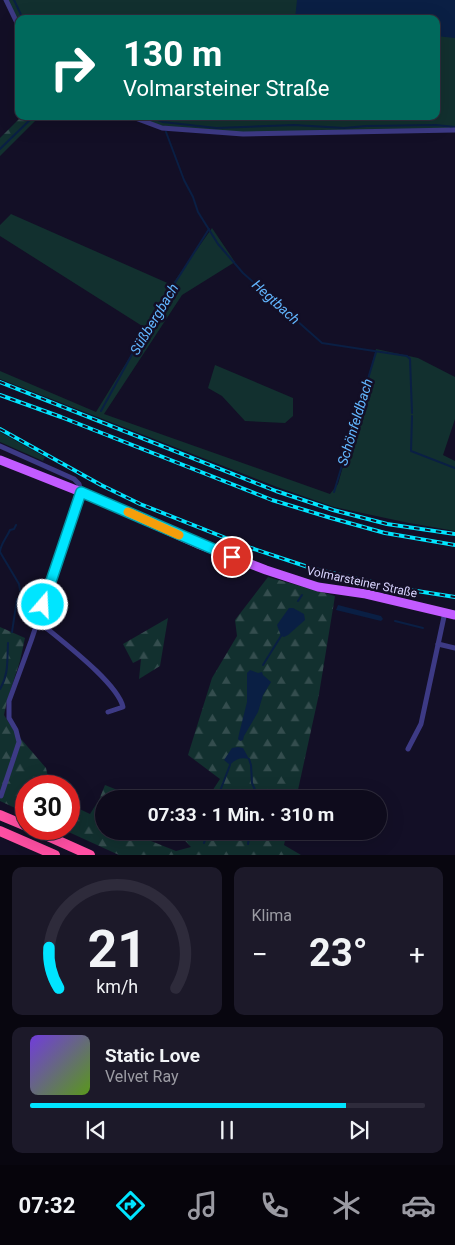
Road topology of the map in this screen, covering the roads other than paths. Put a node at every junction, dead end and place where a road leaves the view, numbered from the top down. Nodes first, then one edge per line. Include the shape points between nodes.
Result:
1 (6, 0) edge
2 (15, 19) edge
3 (141, 120) edge
4 (455, 130) edge
5 (0, 446) edge
6 (0, 460) edge
7 (81, 492) junction
8 (445, 612) junction
9 (455, 615) edge
10 (38, 621) junction
11 (438, 644) junction
12 (455, 648) edge
13 (108, 712) dead end
14 (408, 749) dead end
15 (1, 796) dead end
16 (0, 815) edge
17 (15, 821) edge
18 (0, 831) edge
19 (57, 840) edge
20 (55, 855) edge
21 (90, 855) edge

1 - 2 street
3 - 4 street via 162,128 243,134
5 - 7 street, Volmarsteiner Straße via 74,479
6 - 7 main road, Volmarsteiner Straße
7 - 8 main road, Volmarsteiner Straße via 266,570 318,587
7 - 10 street
8 - 9 main road, Volmarsteiner Straße
8 - 11 street
10 - 13 street via 114,690 123,707
10 - 15 street via 9,701 9,718 20,742
11 - 12 street
11 - 14 street via 421,724
16 - 17 highway
18 - 20 highway
19 - 21 highway

